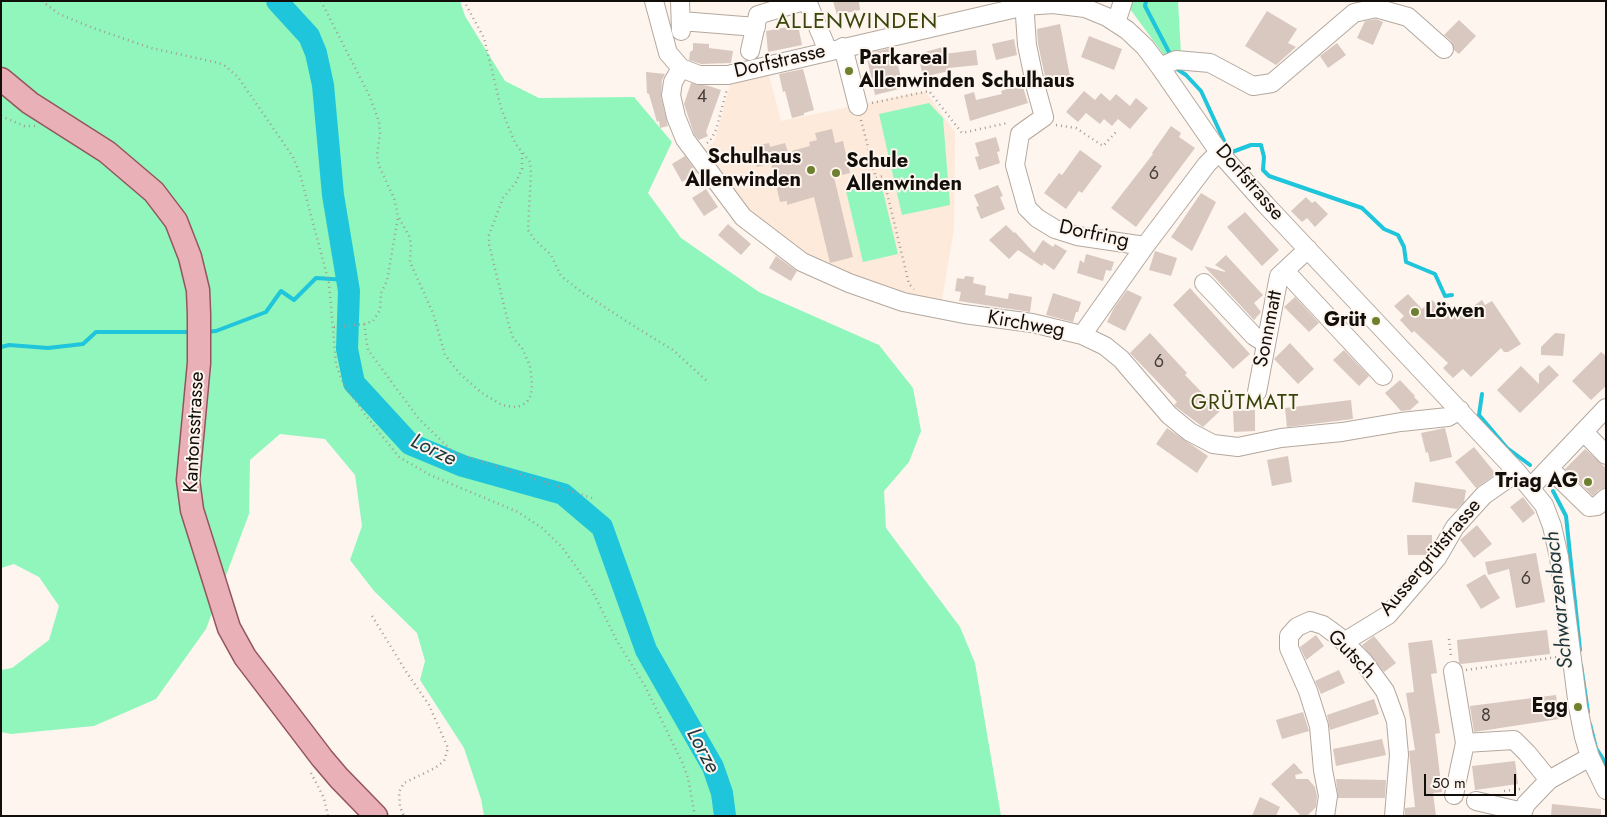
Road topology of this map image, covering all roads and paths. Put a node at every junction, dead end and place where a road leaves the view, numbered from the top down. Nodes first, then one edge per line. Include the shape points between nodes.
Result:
1 (42, 1) edge
2 (321, 1) edge
3 (464, 1) edge
4 (654, 1) edge
5 (680, 1) edge
6 (805, 1) edge
7 (1123, 1) edge
8 (1025, 4) edge
9 (1356, 7) edge
10 (1116, 22) junction
11 (756, 27) junction
12 (836, 49) junction
13 (1444, 49) dead end
14 (750, 51) dead end
15 (1160, 67) junction
16 (681, 68) junction
17 (728, 75) junction
18 (1, 79) edge
19 (858, 106) junction
20 (1044, 117) junction
21 (1116, 132) dead end
22 (1020, 134) junction
23 (522, 152) junction
24 (694, 152) junction
25 (1220, 152) junction
26 (398, 216) junction
27 (1145, 246) junction
28 (1308, 249) junction
29 (1285, 270) junction
30 (1204, 283) dead end
31 (916, 290) dead end
32 (364, 324) junction
33 (334, 327) junction
34 (1082, 335) junction
35 (1265, 343) junction
36 (1383, 376) dead end
37 (709, 383) dead end
38 (1257, 392) dead end
39 (1606, 408) edge
40 (1460, 410) junction
41 (1584, 432) junction
42 (1606, 455) edge
43 (1550, 468) junction
44 (1518, 472) junction
45 (1531, 487) junction
46 (592, 498) dead end
47 (1606, 498) edge
48 (372, 616) dead end
49 (1449, 639) dead end
50 (1344, 642) junction
51 (1571, 655) junction
52 (1454, 672) junction
53 (1465, 743) junction
54 (1590, 757) junction
55 (322, 758) junction
56 (1549, 780) junction
57 (1606, 790) edge
58 (1454, 795) dead end
59 (1476, 801) dead end
60 (1522, 814) edge
61 (328, 816) edge
62 (376, 816) edge
63 (404, 816) edge
64 (694, 816) edge
65 (1325, 816) edge
66 (1394, 816) edge

1 - 33 path via 59,14 92,28 151,48 218,62 231,70 296,164 329,283
2 - 26 path via 370,97 379,122 379,166 394,198
3 - 23 path via 484,38 501,108
4 - 16 street via 668,53
5 - 11 street via 681,26
6 - 11 street via 758,16
6 - 12 street
7 - 10 street
8 - 10 street, Dorfstrasse via 1085,8
8 - 12 street, Dorfstrasse
8 - 20 street via 1027,45
9 - 13 street via 1408,16
9 - 15 street via 1272,83 1253,86 1210,63 1176,60
10 - 15 street, Dorfstrasse via 1145,47
11 - 14 street
12 - 17 street, Dorfstrasse
12 - 19 street
15 - 25 street, Dorfstrasse
16 - 17 street, Dorfstrasse via 699,75
16 - 24 street, Kirchweg via 673,82 671,95 685,139
17 - 24 path via 716,130 710,140
18 - 55 main road, Kantonsstrasse via 30,103 107,152 154,192 176,221 198,290 199,363 188,480 192,510 229,628 245,657
19 - 22 path via 929,91 962,133 1007,123
19 - 31 path via 876,178 883,176 909,284
20 - 21 path via 1057,125 1076,128 1103,146
20 - 22 street
22 - 27 street, Dorfring via 1015,165 1027,208 1036,218 1055,229 1078,236
23 - 26 path via 522,169 503,198 489,235 509,326 530,366 531,395 520,406 502,405 482,393 450,363 442,348 434,313 410,262 411,244
23 - 37 path via 530,162 531,173 528,230 534,240 552,255 561,276 673,350
24 - 34 street, Kirchweg via 743,217 802,262 903,302 1032,323
25 - 27 street, Dorfring via 1207,164
25 - 28 street, Dorfstrasse
26 - 32 path via 380,310 373,321
27 - 34 street
28 - 29 street, Sonnmatt
28 - 40 street, Dorfstrasse
29 - 35 street, Sonnmatt via 1279,276
29 - 36 street
30 - 35 street via 1254,336
32 - 33 path
32 - 46 path via 368,350 419,419 453,452
33 - 64 path via 336,364 343,383 399,457 430,475 518,512 562,547 591,588 617,641 645,686 682,762 690,786
34 - 40 street, Kirchweg via 1105,346 1121,359 1169,415 1190,432 1213,444 1238,447 1281,438 1448,417
35 - 38 street, Sonnmatt
39 - 41 street
40 - 44 street, Dorfstrasse
41 - 42 street
41 - 43 street
43 - 45 street
43 - 47 street via 1589,507 1597,506
44 - 45 street, Dorfstrasse
44 - 50 street, Aussergrütstrasse via 1484,495 1455,527 1437,558 1388,615
45 - 51 street, Dorfstrasse via 1544,505 1552,526
48 - 63 path via 429,705 448,748 444,760 436,768 404,783 399,792
49 - 52 path
50 - 65 street, Gutsch via 1322,625 1310,621 1297,627 1289,636 1289,648 1319,726 1328,796
50 - 66 street, Gutsch via 1385,691 1396,721 1399,754
51 - 52 path
51 - 54 street, Dorfstrasse via 1578,707
52 - 53 street
53 - 56 street via 1514,740
53 - 58 street
54 - 56 street
54 - 57 street, Dorfstrasse
55 - 61 path via 311,773 324,798
55 - 62 main road, Kantonsstrasse
56 - 60 street via 1526,804
59 - 60 street

